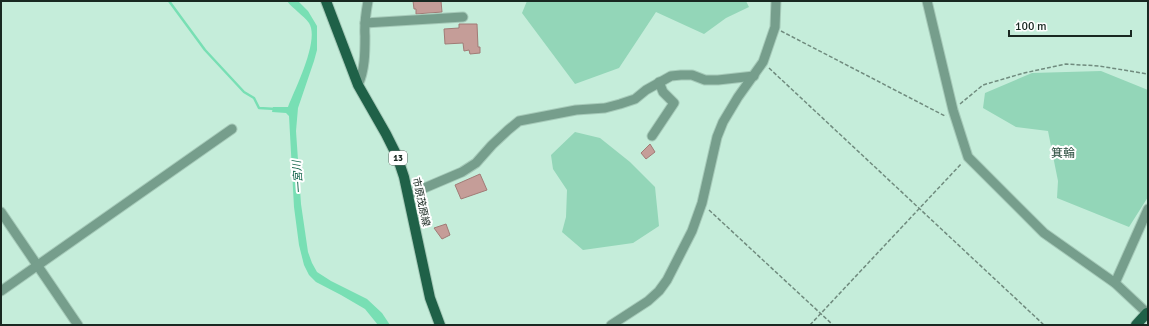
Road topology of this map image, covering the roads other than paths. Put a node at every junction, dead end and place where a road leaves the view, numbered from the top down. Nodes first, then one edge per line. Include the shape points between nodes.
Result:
1 (326, 1) edge
2 (368, 1) edge
3 (776, 1) edge
4 (926, 1) edge
5 (463, 17) dead end
6 (366, 23) junction
7 (754, 76) junction
8 (659, 82) junction
9 (358, 85) junction
10 (232, 130) dead end
11 (652, 136) dead end
12 (408, 195) junction
13 (1148, 209) edge
14 (1, 212) edge
15 (38, 266) junction
16 (1115, 284) junction
17 (1, 291) edge
18 (1148, 314) edge
19 (78, 325) edge
20 (440, 325) edge
21 (611, 325) edge
22 (1136, 325) edge

1 - 9 main road, 市原茂原線 / 13
2 - 6 street
3 - 7 street via 775,27 763,62
4 - 16 street via 953,110 968,157 1044,233
5 - 6 street
6 - 9 street via 365,52
7 - 8 street via 705,80 692,75 681,75 671,76
7 - 21 street via 723,122 717,137 702,203 692,231 667,280 648,301
8 - 11 street via 663,92 674,103
8 - 12 street via 635,99 620,104 519,121 472,166
9 - 12 main road, 市原茂原線 / 13 via 397,156
10 - 15 street
12 - 20 main road, 市原茂原線 / 13 via 430,298
13 - 16 street
14 - 15 street
15 - 17 street
15 - 19 street
16 - 18 street
18 - 22 main road

